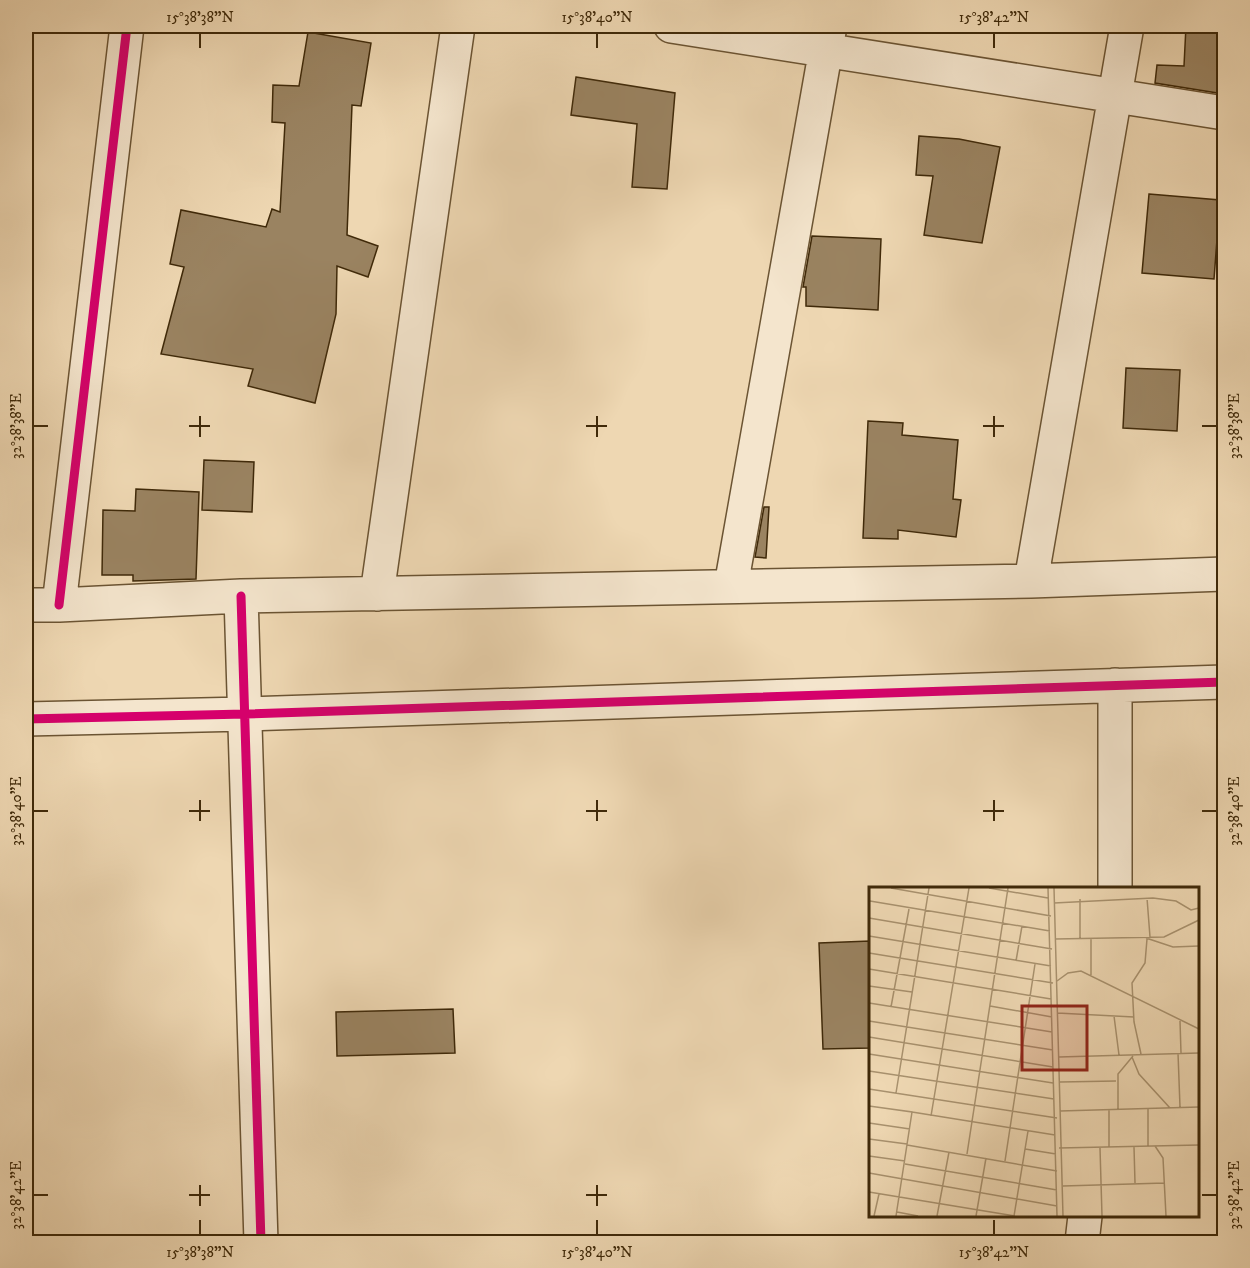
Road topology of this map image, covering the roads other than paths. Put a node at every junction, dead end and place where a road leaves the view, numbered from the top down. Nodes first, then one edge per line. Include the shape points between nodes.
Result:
1 (127, 26) edge
2 (458, 26) edge
3 (670, 26) edge
4 (1127, 26) edge
5 (828, 37) edge
6 (1116, 96) junction
7 (1224, 113) edge
8 (1224, 574) edge
9 (1031, 581) junction
10 (731, 586) junction
11 (377, 594) junction
12 (241, 596) junction
13 (26, 605) edge
14 (59, 605) junction
15 (1224, 682) edge
16 (1115, 685) junction
17 (245, 714) junction
18 (26, 719) edge
19 (1115, 887) edge
20 (1085, 1217) edge
21 (261, 1242) edge
22 (1082, 1242) edge

1 - 14 street
2 - 11 street
3 - 5 street
4 - 6 street
5 - 6 street
5 - 10 street
6 - 7 street
6 - 9 street
8 - 9 street
9 - 10 street
10 - 11 street
11 - 12 street
12 - 14 street
12 - 17 street
13 - 14 street
15 - 16 street
16 - 17 street
16 - 19 street
17 - 18 street
17 - 21 street
20 - 22 street

